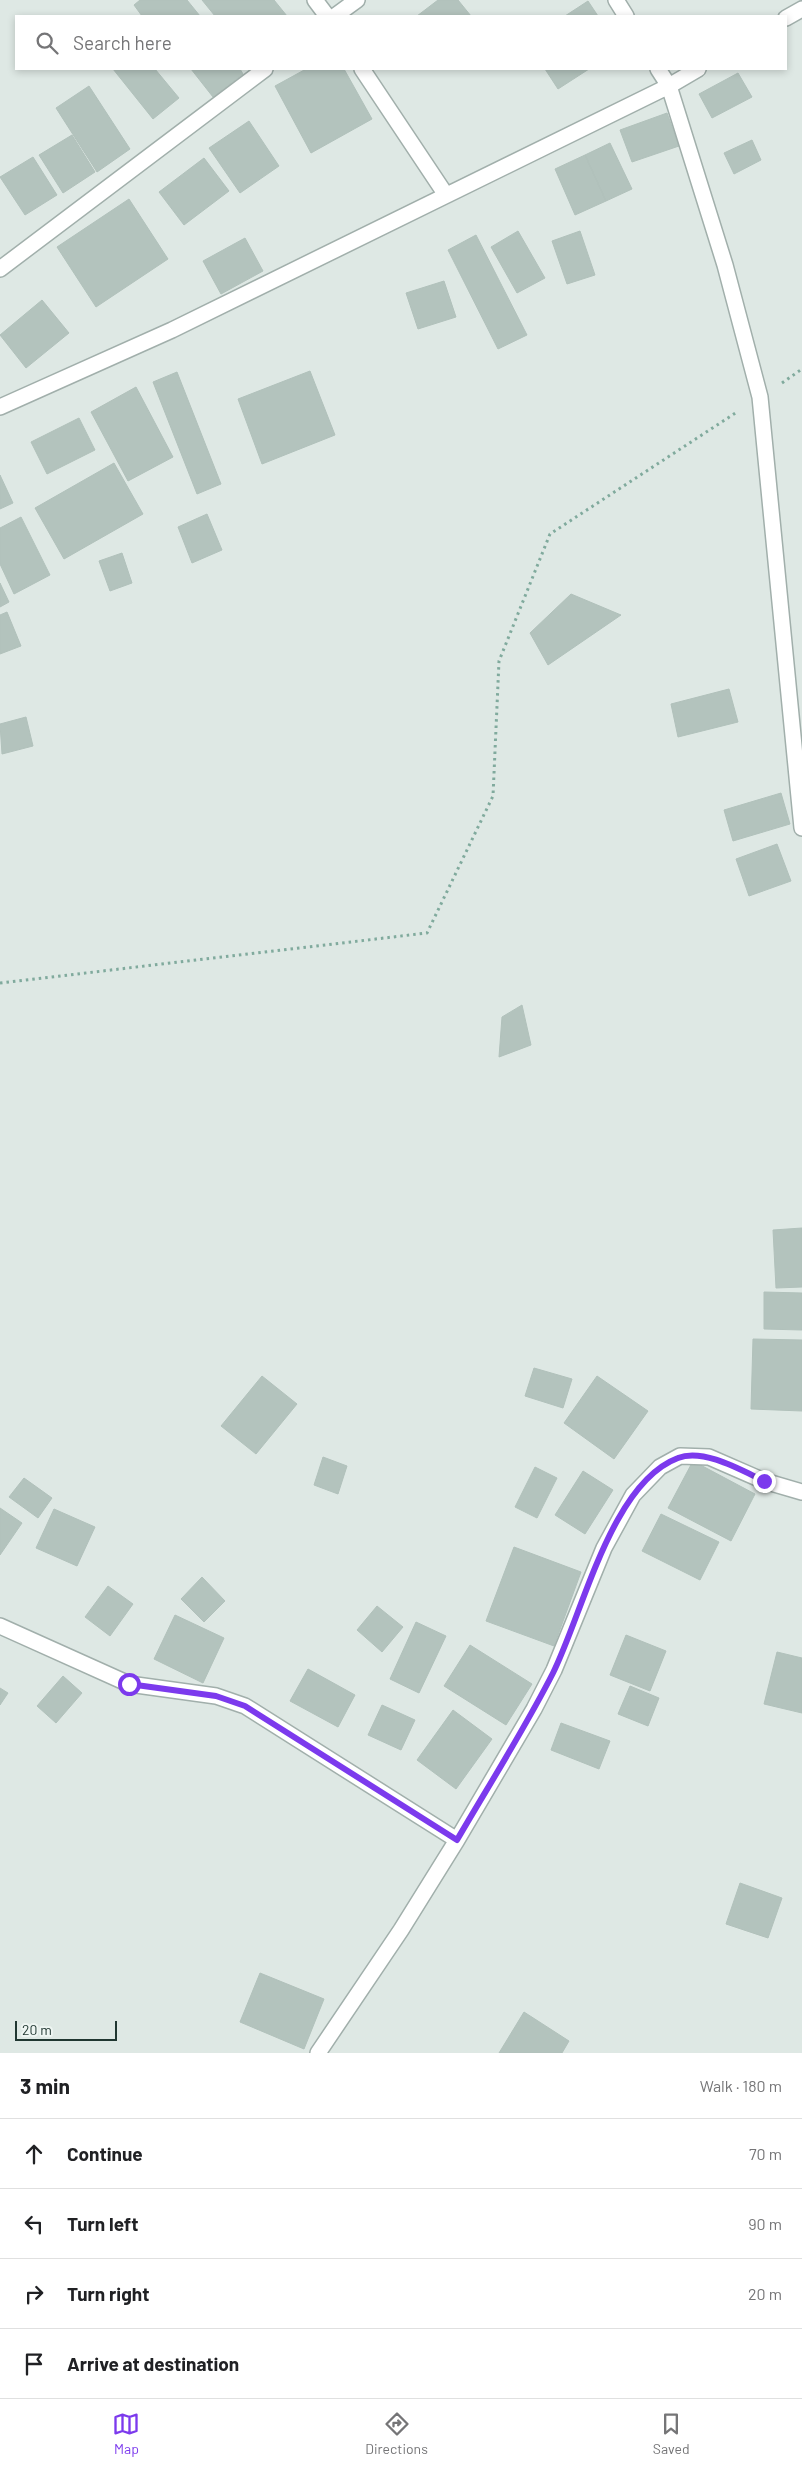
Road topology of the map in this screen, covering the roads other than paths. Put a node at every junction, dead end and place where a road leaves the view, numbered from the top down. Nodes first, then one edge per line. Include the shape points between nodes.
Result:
1 (315, 0) edge
2 (357, 0) edge
3 (616, 0) edge
4 (802, 9) edge
5 (326, 15) edge
6 (336, 15) edge
7 (625, 15) edge
8 (787, 17) edge
9 (264, 70) edge
10 (363, 70) edge
11 (659, 70) edge
12 (696, 70) edge
13 (669, 86) junction
14 (446, 195) junction
15 (0, 268) edge
16 (0, 407) edge
17 (802, 828) edge
18 (802, 1492) edge
19 (0, 1626) edge
20 (457, 1840) junction
21 (318, 2053) edge

1 - 5 street
2 - 6 street
3 - 7 street
4 - 8 street
9 - 15 street
10 - 14 street
11 - 13 street
12 - 13 street
13 - 14 street
13 - 17 street via 725,265 760,397
14 - 16 street via 172,330
18 - 20 street via 764,1481 709,1457 680,1456 660,1467 633,1495 604,1548 554,1670
19 - 20 street via 129,1684 216,1696 245,1706
20 - 21 street

